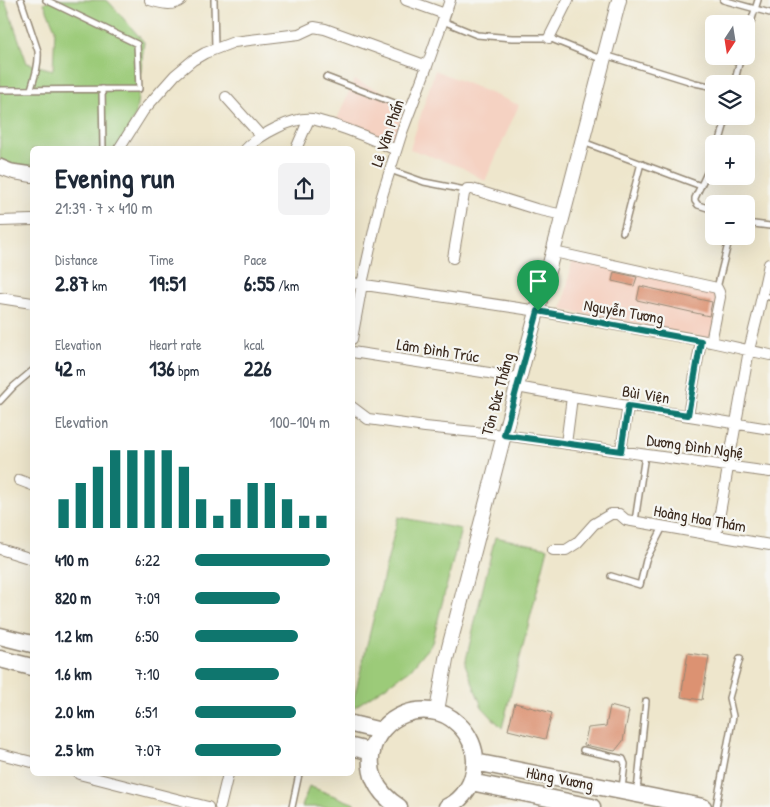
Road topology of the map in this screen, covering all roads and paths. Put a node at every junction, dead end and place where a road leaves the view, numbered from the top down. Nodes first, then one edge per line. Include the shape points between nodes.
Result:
1 (21, 0) edge
2 (46, 0) edge
3 (150, 0) edge
4 (180, 0) edge
5 (214, 0) edge
6 (406, 0) edge
7 (450, 0) edge
8 (568, 0) edge
9 (619, 0) edge
10 (723, 0) edge
11 (758, 0) edge
12 (756, 9) junction
13 (770, 12) edge
14 (754, 15) edge
15 (444, 17) junction
16 (549, 38) junction
17 (215, 49) junction
18 (604, 58) junction
19 (428, 66) junction
20 (326, 77) dead end
21 (705, 85) edge
22 (31, 89) junction
23 (102, 89) junction
24 (0, 90) edge
25 (226, 97) dead end
26 (411, 109) junction
27 (308, 119) junction
28 (261, 136) junction
29 (582, 141) junction
30 (103, 146) edge
31 (121, 146) edge
32 (249, 146) edge
33 (297, 146) edge
34 (396, 150) junction
35 (0, 162) edge
36 (641, 163) junction
37 (0, 169) edge
38 (30, 170) edge
39 (390, 170) junction
40 (30, 177) edge
41 (705, 177) edge
42 (701, 186) junction
43 (465, 190) junction
44 (705, 206) edge
45 (564, 216) junction
46 (30, 220) edge
47 (0, 221) edge
48 (755, 224) edge
49 (770, 226) edge
50 (623, 232) dead end
51 (728, 245) edge
52 (554, 252) junction
53 (454, 258) dead end
54 (769, 264) edge
55 (357, 283) edge
56 (717, 288) junction
57 (766, 297) edge
58 (0, 298) edge
59 (30, 303) edge
60 (355, 305) edge
61 (538, 311) junction
62 (706, 342) junction
63 (749, 350) junction
64 (355, 352) edge
65 (770, 354) edge
66 (30, 373) edge
67 (518, 383) junction
68 (572, 397) junction
69 (0, 401) edge
70 (628, 406) junction
71 (355, 409) edge
72 (688, 415) junction
73 (736, 424) junction
74 (770, 429) edge
75 (504, 435) junction
76 (566, 444) junction
77 (621, 451) junction
78 (645, 455) junction
79 (728, 466) junction
80 (770, 472) edge
81 (19, 480) dead end
82 (30, 484) edge
83 (630, 520) junction
84 (663, 526) junction
85 (716, 536) junction
86 (770, 545) edge
87 (0, 549) edge
88 (553, 550) dead end
89 (30, 558) edge
90 (611, 576) dead end
91 (0, 636) edge
92 (30, 644) edge
93 (0, 658) edge
94 (740, 658) dead end
95 (30, 666) edge
96 (646, 701) dead end
97 (437, 712) junction
98 (355, 725) edge
99 (381, 731) junction
100 (355, 749) edge
101 (583, 750) dead end
102 (372, 752) junction
103 (0, 754) edge
104 (30, 762) edge
105 (475, 762) junction
106 (87, 776) edge
107 (228, 776) edge
108 (299, 776) edge
109 (471, 782) junction
110 (629, 792) junction
111 (548, 803) edge
112 (208, 807) edge
113 (220, 807) edge
114 (292, 807) edge
115 (399, 807) edge
116 (447, 807) edge
117 (592, 807) edge
118 (703, 807) edge
119 (716, 807) edge

1 - 22 lane via 39,59
2 - 23 lane via 137,44 139,89
3 - 4 street via 176,4
5 - 17 lane
6 - 15 street
7 - 15 street, Lê Văn Phấn
8 - 16 street
9 - 18 street, Tôn Đức Thắng
10 - 12 lane
11 - 12 lane
12 - 13 lane
12 - 14 lane
15 - 16 lane via 478,35
15 - 19 street, Lê Văn Phấn
16 - 18 lane
17 - 19 street via 234,42 299,34 314,27
17 - 31 street via 193,60 175,76 143,111
18 - 21 lane
18 - 29 street, Tôn Đức Thắng
19 - 26 street, Lê Văn Phấn
20 - 26 lane
22 - 23 lane
22 - 24 lane
23 - 30 lane
25 - 28 street
26 - 34 street, Lê Văn Phấn
27 - 28 street via 286,124
27 - 33 street
27 - 34 street via 348,130
28 - 32 street
29 - 36 lane
29 - 45 street, Tôn Đức Thắng
34 - 39 street, Lê Văn Phấn
35 - 38 lane via 12,168
36 - 42 lane
36 - 50 lane
37 - 40 street
39 - 43 lane via 424,182
39 - 55 street, Lê Văn Phấn
41 - 42 lane
42 - 44 lane via 695,198 696,203
43 - 45 street via 468,188
43 - 53 street
45 - 52 street, Tôn Đức Thắng
46 - 47 street
48 - 49 lane
51 - 56 lane
52 - 56 street
52 - 61 street, Tôn Đức Thắng
54 - 57 street
55 - 60 street, Lê Văn Phấn
55 - 61 street, Nguyễn Tương
56 - 62 street via 720,297
57 - 63 street
58 - 59 street
61 - 62 street, Nguyễn Tương
61 - 67 street, Tôn Đức Thắng
62 - 63 street, Nguyễn Tương
62 - 72 street
63 - 65 street, Nguyễn Tương
63 - 73 street
64 - 67 street, Lâm Đình Trúc via 489,373
66 - 69 lane
67 - 68 street, Bùi Viện
67 - 75 street, Tôn Đức Thắng
68 - 70 street, Bùi Viện
68 - 76 street
70 - 72 street, Bùi Viện
70 - 77 street
71 - 75 street, Dương Đình Nghệ via 376,420
72 - 73 street, Bùi Viện
73 - 74 street, Bùi Viện
73 - 79 street
75 - 76 street, Dương Đình Nghệ
75 - 97 street, Tôn Đức Thắng via 446,659
76 - 77 street, Dương Đình Nghệ
77 - 78 street, Dương Đình Nghệ
78 - 79 street, Dương Đình Nghệ
78 - 83 lane
79 - 80 street, Dương Đình Nghệ
79 - 85 street
81 - 82 street
83 - 84 street, Hoàng Hoa Thám
83 - 88 street, Hoàng Hoa Thám via 611,514 594,524 566,550
84 - 85 street, Hoàng Hoa Thám
84 - 90 lane via 646,560 640,585
85 - 86 street, Hoàng Hoa Thám
87 - 89 street
91 - 92 main road
93 - 95 main road
94 - 119 lane via 729,698 733,716
96 - 110 lane
97 - 99 main road via 406,712
97 - 105 main road via 453,719 465,730 473,745
98 - 99 main road
99 - 102 main road
100 - 102 main road
101 - 110 lane via 623,758
102 - 115 main road via 374,778 380,790
103 - 104 street
105 - 109 main road
105 - 110 main road, Hùng Vương
106 - 112 street
107 - 113 street
108 - 114 lane
109 - 111 main road, Hùng Vương
109 - 116 main road via 463,795
110 - 118 main road, Hùng Vương
111 - 117 main road, Hùng Vương

